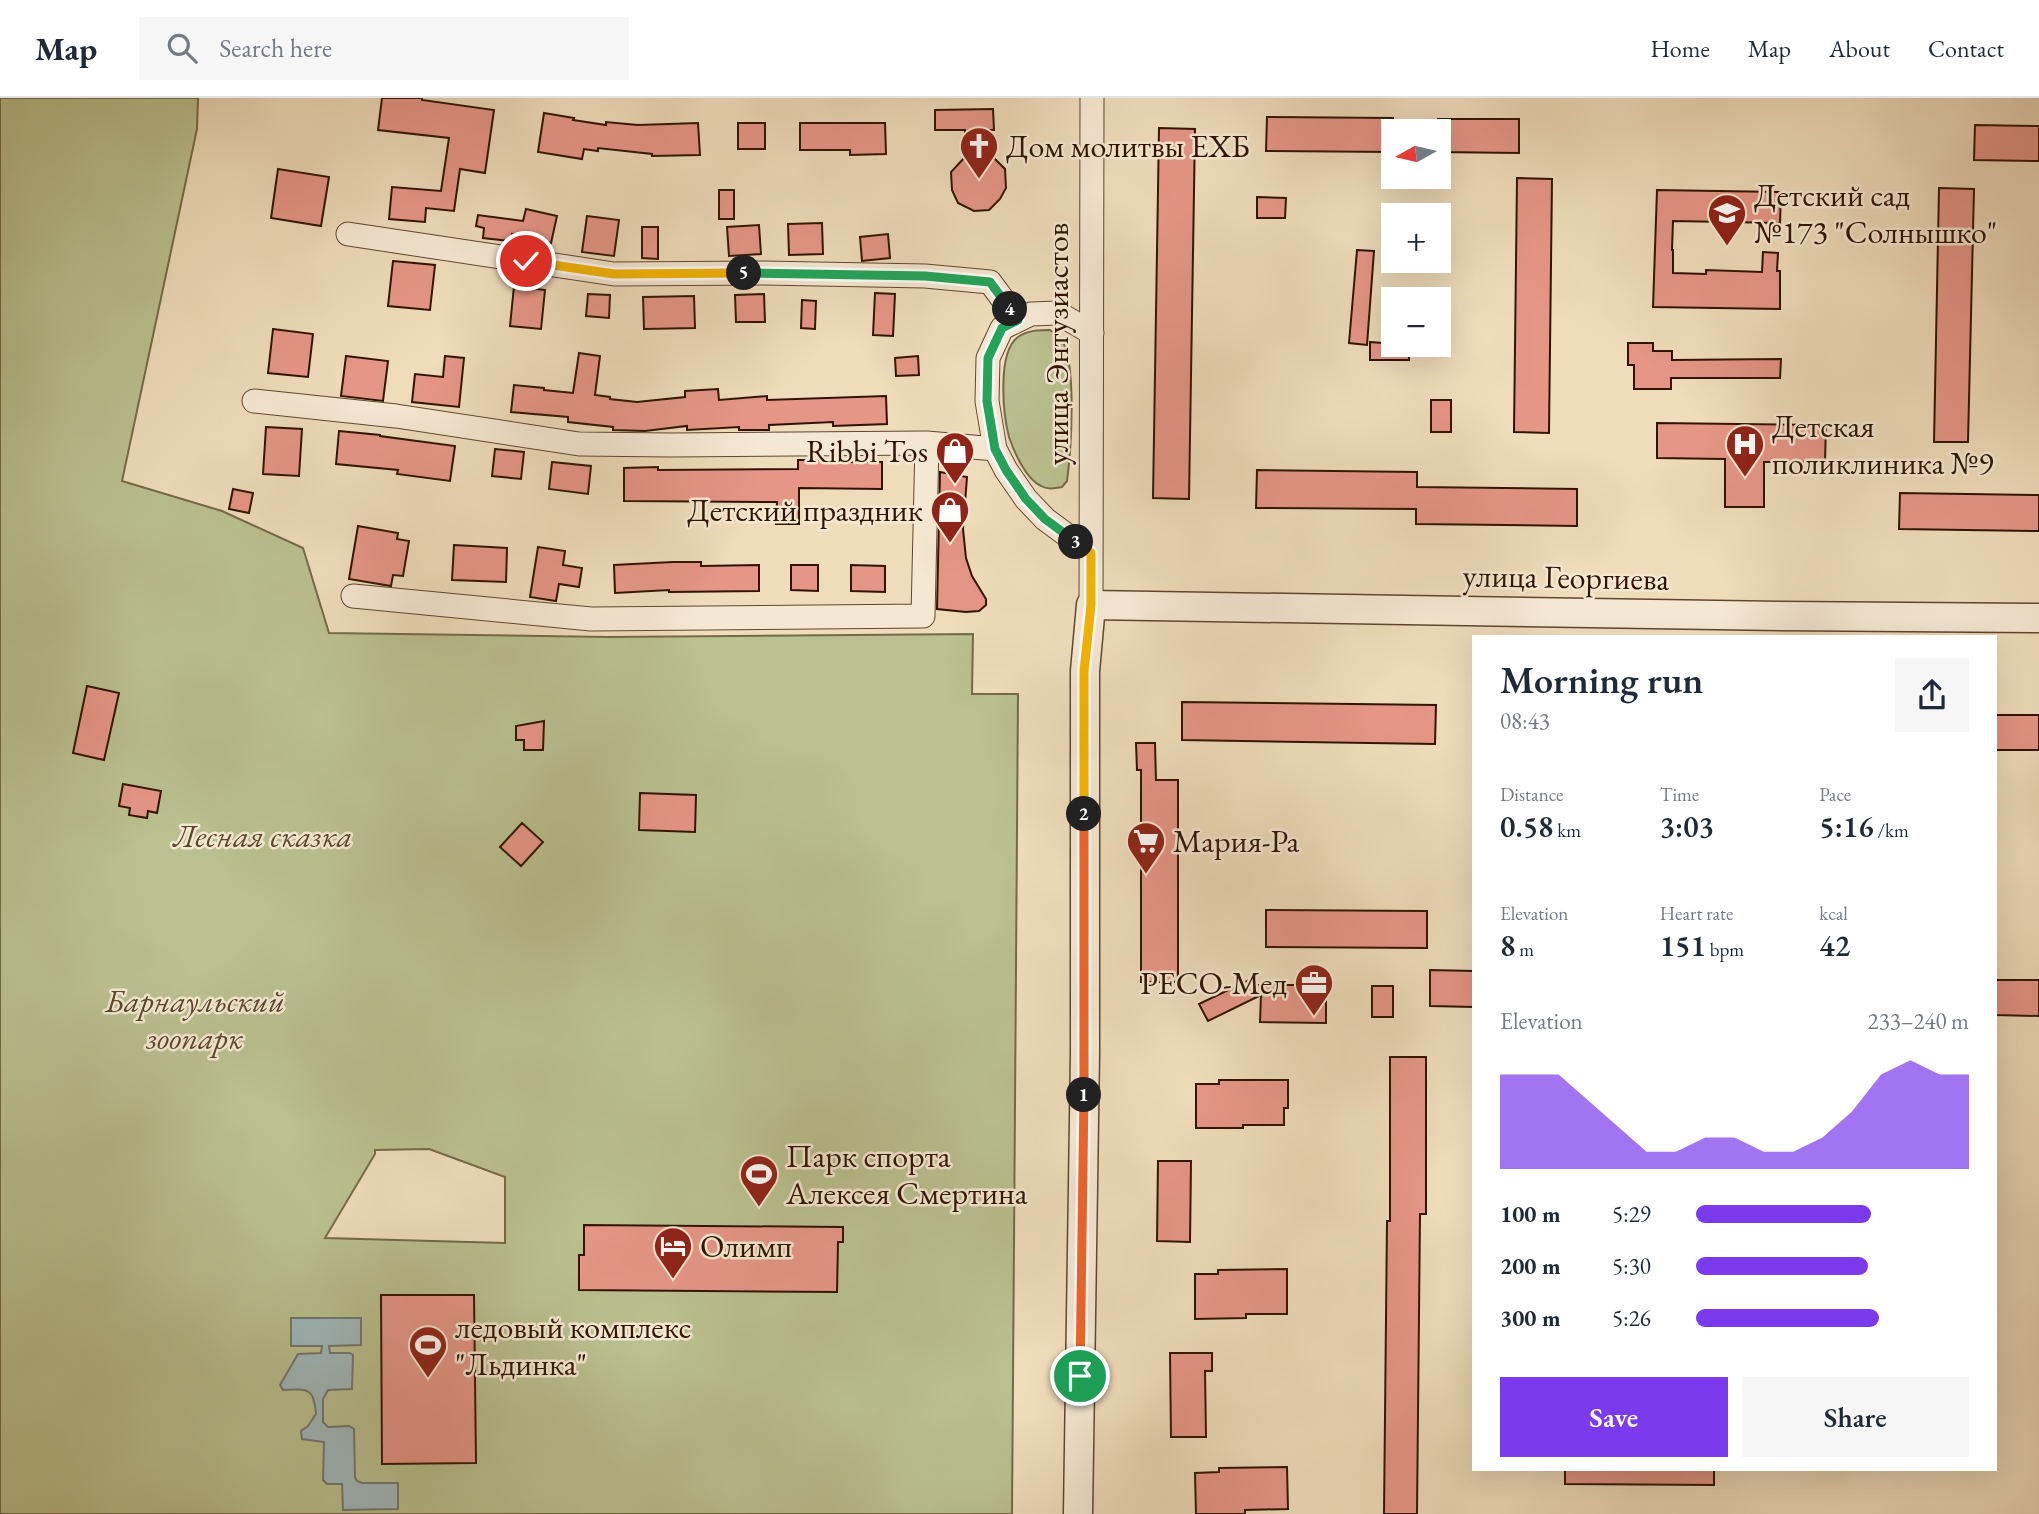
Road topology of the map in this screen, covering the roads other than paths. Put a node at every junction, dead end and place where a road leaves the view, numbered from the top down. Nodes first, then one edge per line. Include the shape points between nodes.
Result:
1 (1092, 98) edge
2 (348, 234) dead end
3 (1018, 320) junction
4 (1092, 333) junction
5 (254, 401) dead end
6 (927, 443) junction
7 (995, 449) junction
8 (1091, 553) junction
9 (353, 596) dead end
10 (1091, 605) junction
11 (2039, 618) edge
12 (1078, 1514) edge

1 - 4 street, улица Энтузиастов
2 - 3 street via 614,274 925,276 990,282
3 - 4 street via 1031,314 1058,313
3 - 7 street via 1002,328 988,358 987,401
4 - 8 street, улица Энтузиастов
5 - 6 street via 396,416 579,444
6 - 7 street
6 - 9 street via 923,616 591,619
7 - 8 street via 1026,499
8 - 10 street, улица Энтузиастов
10 - 11 street, улица Георгиева
10 - 12 street, улица Энтузиастов via 1084,671 1085,1053

